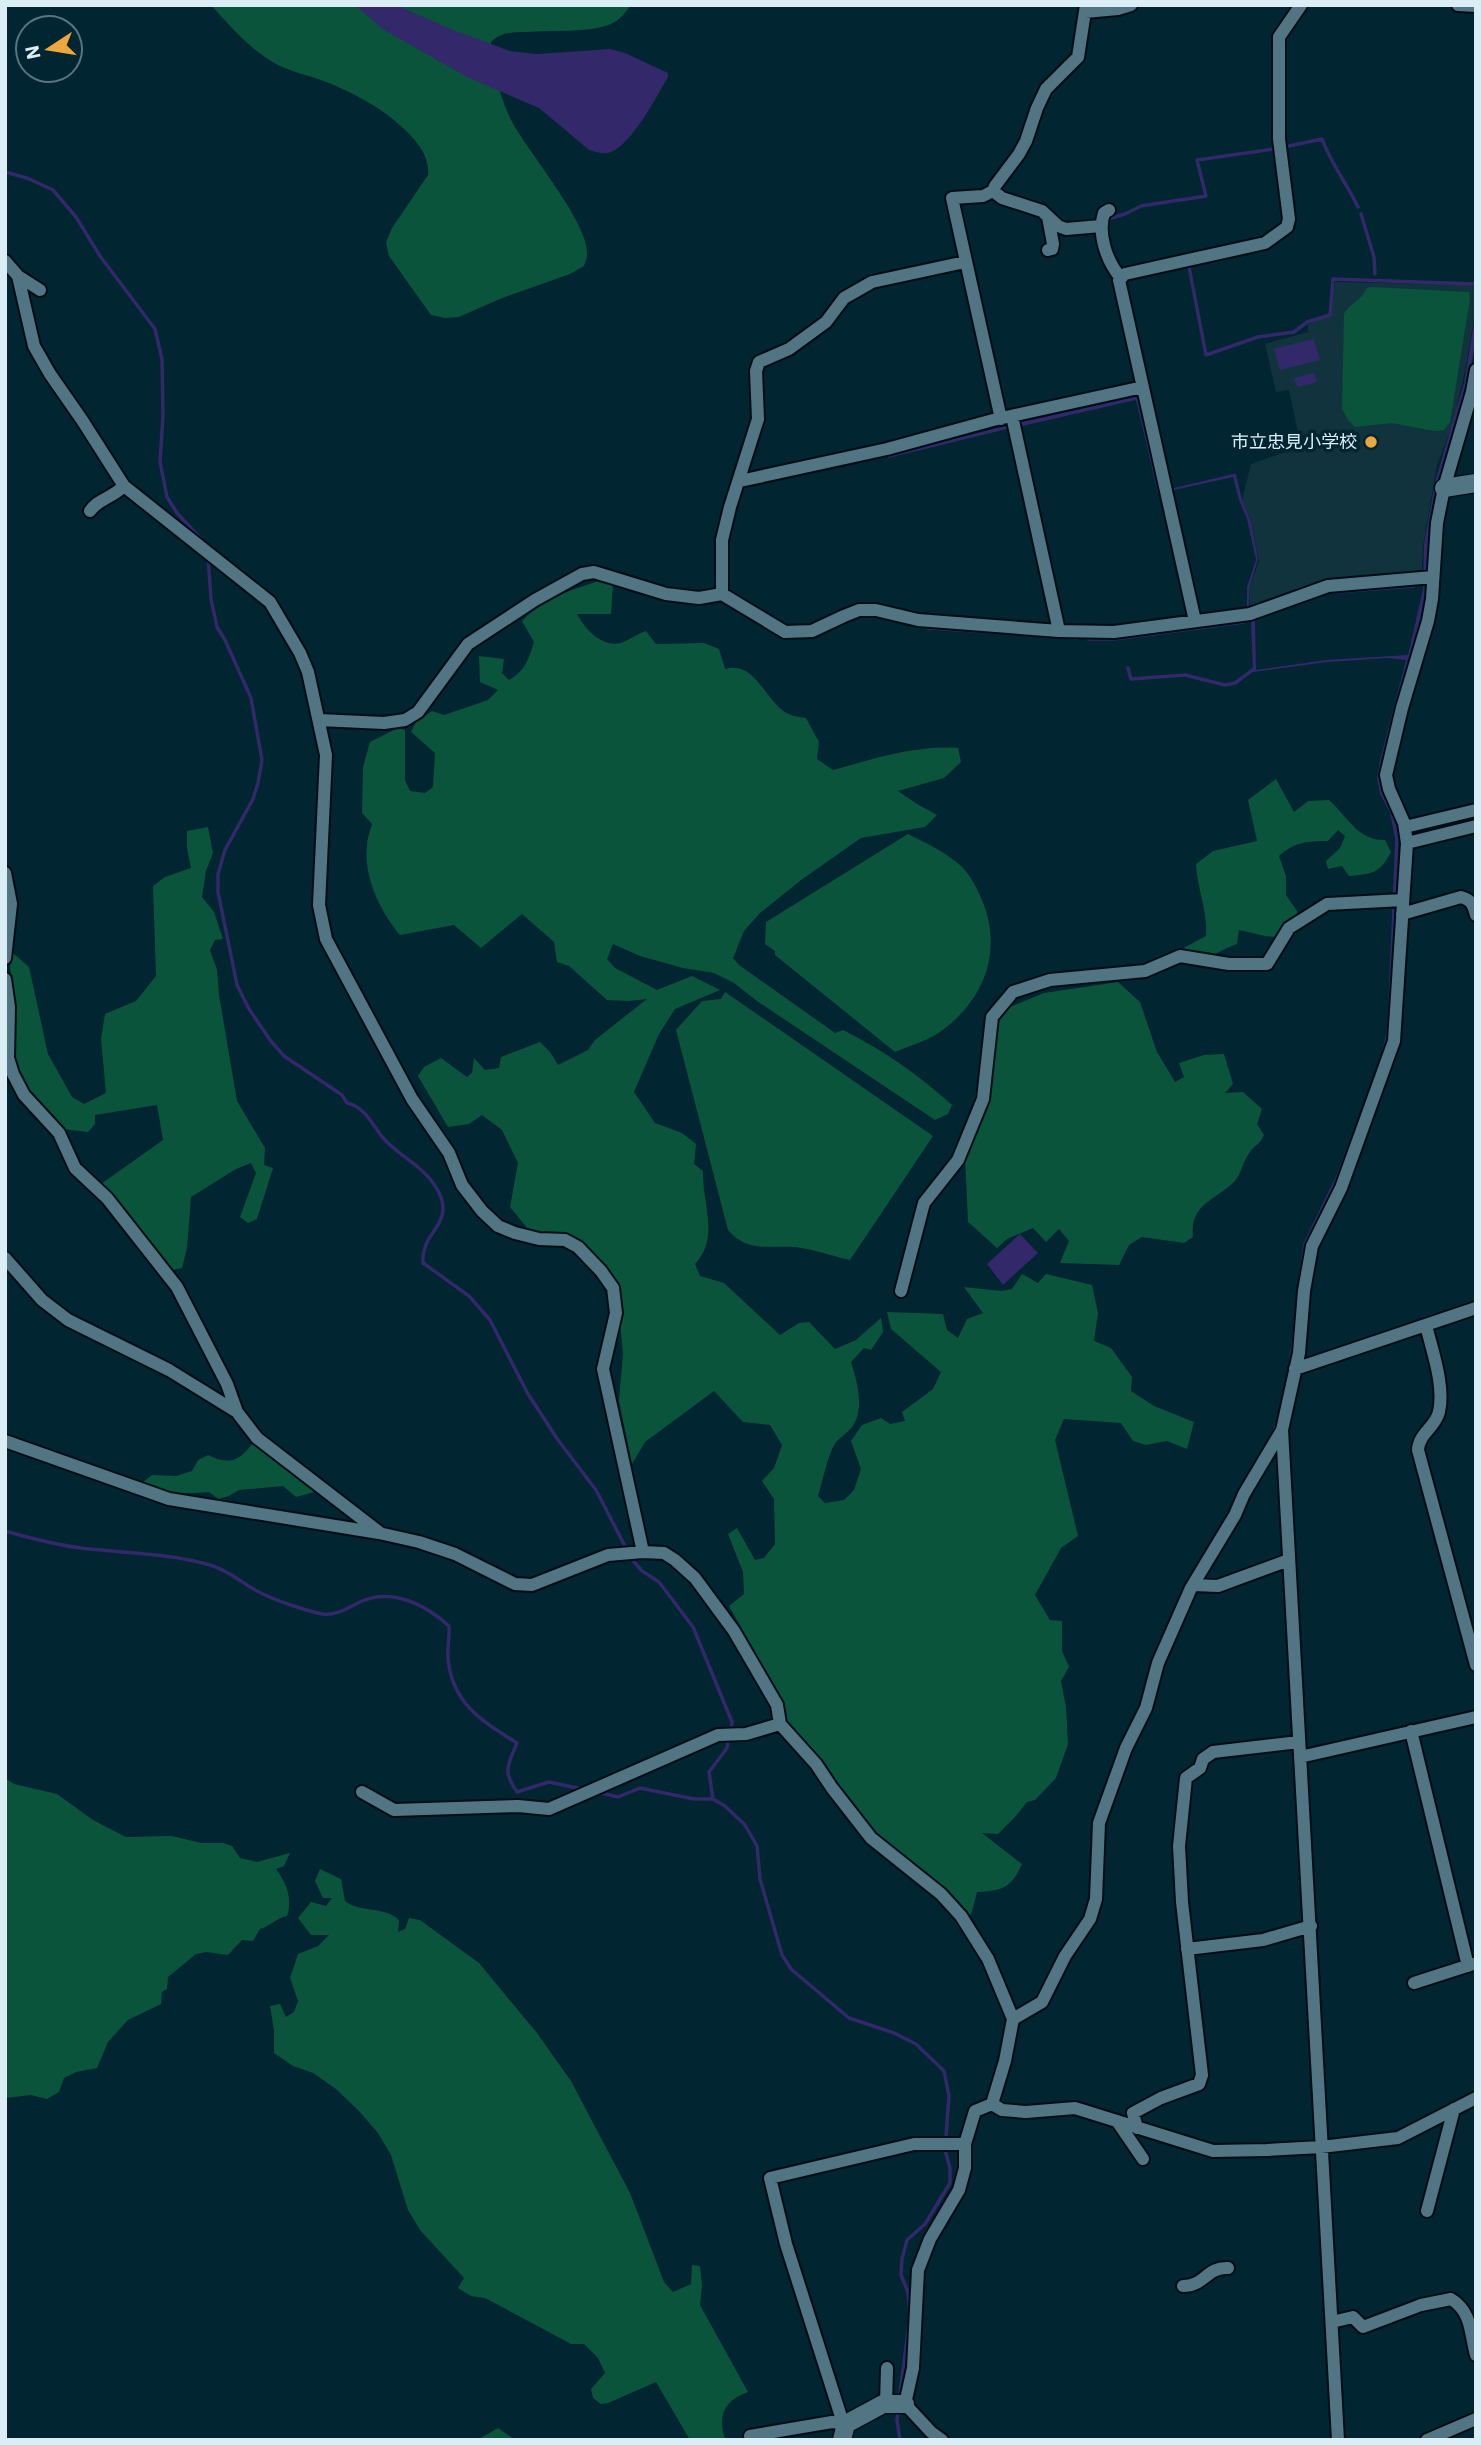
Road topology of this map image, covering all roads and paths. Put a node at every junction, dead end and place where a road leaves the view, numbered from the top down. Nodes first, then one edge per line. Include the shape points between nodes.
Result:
1 (1131, 5) edge
2 (1301, 5) edge
3 (1458, 5) edge
4 (1476, 6) edge
5 (1086, 9) edge
6 (993, 191) junction
7 (1109, 211) dead end
8 (1048, 217) junction
9 (1101, 226) junction
10 (1048, 250) dead end
11 (5, 261) edge
12 (965, 262) junction
13 (18, 276) junction
14 (1121, 278) junction
15 (40, 290) dead end
16 (1476, 370) edge
17 (1143, 387) junction
18 (1006, 417) junction
19 (740, 481) junction
20 (1476, 483) edge
21 (124, 486) junction
22 (1444, 488) junction
23 (104, 491) dead end
24 (1433, 577) junction
25 (722, 594) junction
26 (1195, 621) junction
27 (1059, 631) junction
28 (319, 720) junction
29 (1476, 810) edge
30 (1474, 826) edge
31 (1405, 827) junction
32 (1476, 840) edge
33 (1408, 843) junction
34 (5, 873) edge
35 (1403, 900) junction
36 (1402, 914) junction
37 (1476, 915) edge
38 (7, 929) edge
39 (5, 958) edge
40 (5, 979) edge
41 (5, 1258) edge
42 (901, 1291) dead end
43 (1476, 1308) edge
44 (1426, 1325) junction
45 (1295, 1369) junction
46 (237, 1412) junction
47 (1282, 1430) junction
48 (5, 1441) edge
49 (379, 1533) junction
50 (643, 1552) junction
51 (1289, 1560) junction
52 (1194, 1585) junction
53 (1476, 1665) edge
54 (1476, 1717) edge
55 (780, 1724) junction
56 (1412, 1731) junction
57 (1299, 1742) junction
58 (1300, 1757) junction
59 (362, 1792) dead end
60 (1311, 1926) junction
61 (1187, 1949) junction
62 (1472, 1965) edge
63 (1414, 1983) dead end
64 (1013, 2019) junction
65 (1476, 2098) edge
66 (992, 2104) junction
67 (1454, 2109) junction
68 (1117, 2122) junction
69 (1137, 2128) junction
70 (965, 2144) junction
71 (1321, 2147) junction
72 (1143, 2159) dead end
73 (1427, 2211) dead end
74 (1228, 2268) dead end
75 (1184, 2286) dead end
76 (1332, 2322) junction
77 (1476, 2355) edge
78 (887, 2368) dead end
79 (886, 2404) junction
80 (905, 2404) junction
81 (1476, 2419) edge
82 (844, 2429) edge
83 (750, 2436) dead end
84 (942, 2440) edge
85 (1338, 2440) edge
86 (1427, 2440) edge

1 - 5 street
2 - 14 street via 1279,37 1279,139 1287,227 1265,243
3 - 4 street
5 - 6 street via 1078,57 1046,89 1026,141
6 - 8 street
6 - 12 street via 952,198
7 - 9 street
8 - 9 street via 1066,229
8 - 10 street via 1053,244
9 - 14 street via 1106,251
11 - 13 street
12 - 18 street
12 - 19 street via 872,282 844,298 826,322 798,342 760,362 756,371 758,419
13 - 15 street
13 - 21 street via 34,346
14 - 17 street
16 - 22 street
17 - 18 street
17 - 26 street
18 - 19 street
18 - 27 street
19 - 25 street via 722,540
20 - 22 street
21 - 23 street via 93,507
21 - 28 street via 270,602 304,662
22 - 24 street
24 - 26 street via 1328,586 1250,614
24 - 31 street via 1428,621 1386,775
25 - 27 street via 785,632 812,631 859,610 918,620
25 - 28 street via 699,598 666,594 594,572 582,574 468,644 418,712 405,720
26 - 27 street via 1114,632
28 - 50 street via 326,755 319,905 326,939 412,1099 482,1211 498,1226 515,1233 565,1240 578,1247 613,1288 616,1313 603,1369
29 - 31 street
30 - 32 street
30 - 33 street
31 - 33 street
33 - 35 street
34 - 38 street via 11,904
35 - 36 street
35 - 42 street via 1327,904 1289,928 1267,964 1180,956 1145,971 1050,980 1013,992 992,1017 983,1099 958,1160 924,1203
36 - 37 street via 1461,897 1473,904
36 - 45 street via 1394,1041 1341,1188 1312,1246
38 - 39 street
40 - 46 street via 8,1058 24,1095 59,1133 75,1168 107,1198 177,1287
41 - 46 street via 42,1300 68,1320 169,1370
43 - 44 street
44 - 45 street
44 - 53 street via 1440,1393 1439,1412 1418,1450
45 - 47 street
46 - 49 street via 257,1438
47 - 51 street
47 - 52 street
48 - 49 street via 169,1499
49 - 50 street via 455,1554 515,1584 532,1585 608,1555
50 - 55 street via 664,1553 695,1578 777,1705
51 - 52 street via 1218,1586
51 - 57 street
52 - 64 street via 1158,1663 1146,1708 1099,1823 1096,1899 1090,1919 1042,2002
54 - 56 street
55 - 59 street via 746,1734 718,1735 549,1809 394,1810
55 - 64 street via 871,1838 941,1894 961,1916 988,1959
56 - 58 street
56 - 62 street
57 - 58 street
57 - 61 street via 1213,1752 1186,1779 1179,1846
58 - 60 street
60 - 61 street via 1263,1940
60 - 71 street
61 - 69 street via 1202,2075 1199,2084 1133,2113
62 - 63 street
64 - 66 street
65 - 67 street
66 - 68 street via 1002,2110 1026,2112 1075,2108
66 - 70 street via 975,2111
67 - 71 street via 1398,2138
67 - 73 street
68 - 69 street
68 - 72 street
69 - 71 street via 1213,2151
70 - 80 street via 959,2190 918,2270 913,2368
70 - 82 street via 914,2144 770,2178
71 - 76 street
74 - 75 street via 1212,2270 1196,2284
76 - 77 street via 1353,2317 1363,2327 1451,2299 1462,2306 1468,2319
76 - 85 street
78 - 79 street
79 - 80 street
79 - 82 street
80 - 84 street
81 - 86 street
82 - 83 street via 832,2422

